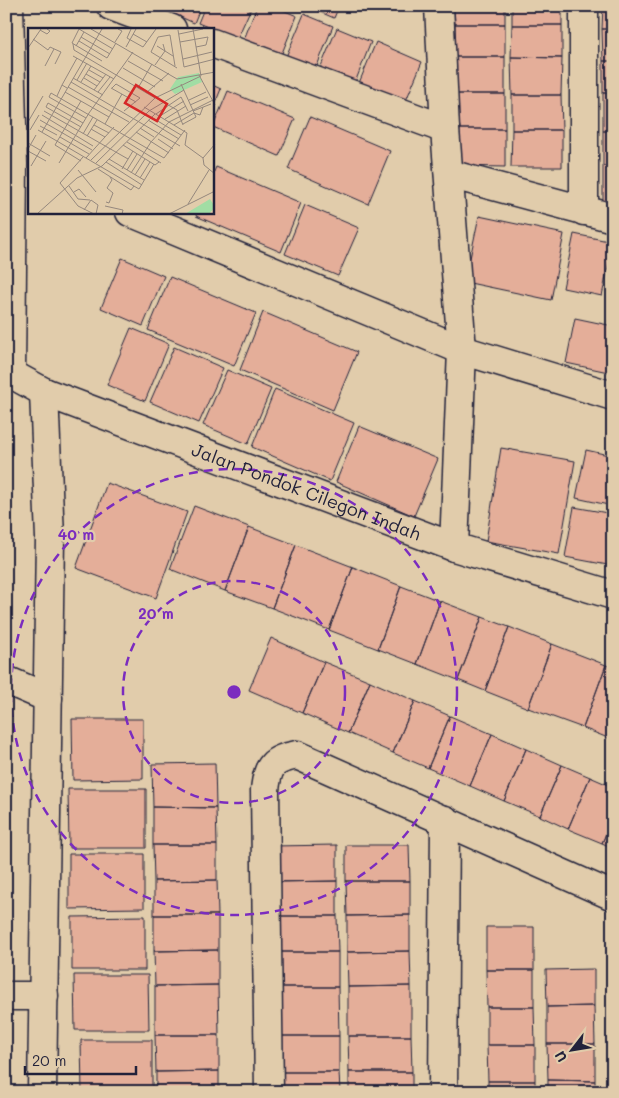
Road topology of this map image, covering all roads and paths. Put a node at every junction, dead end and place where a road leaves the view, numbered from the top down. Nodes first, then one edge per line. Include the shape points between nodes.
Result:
1 (9, 6) edge
2 (111, 6) edge
3 (439, 6) edge
4 (584, 6) edge
5 (169, 28) edge
6 (214, 45) edge
7 (445, 129) junction
8 (16, 165) edge
9 (449, 174) junction
10 (584, 211) junction
11 (135, 214) edge
12 (613, 218) edge
13 (462, 350) junction
14 (9, 372) edge
15 (44, 392) junction
16 (613, 396) edge
17 (454, 548) junction
18 (613, 595) edge
19 (6, 680) edge
20 (48, 698) junction
21 (445, 820) junction
22 (613, 896) edge
23 (6, 996) edge
24 (44, 996) junction
25 (42, 1092) edge
26 (269, 1092) edge
27 (443, 1092) edge

1 - 8 street
2 - 5 street
3 - 7 street
4 - 10 street
6 - 7 street
7 - 9 street
8 - 14 street
9 - 10 street
9 - 13 street
10 - 12 street
11 - 13 street
13 - 16 street
13 - 17 street
14 - 15 street, Jalan Pondok Cilegon Indah
15 - 17 street, Jalan Pondok Cilegon Indah
15 - 20 street via 50,538
17 - 18 street, Jalan Pondok Cilegon Indah
19 - 20 street
20 - 24 street
21 - 22 street
21 - 26 street via 298,755 275,763 267,774
21 - 27 street
23 - 24 street
24 - 25 street

